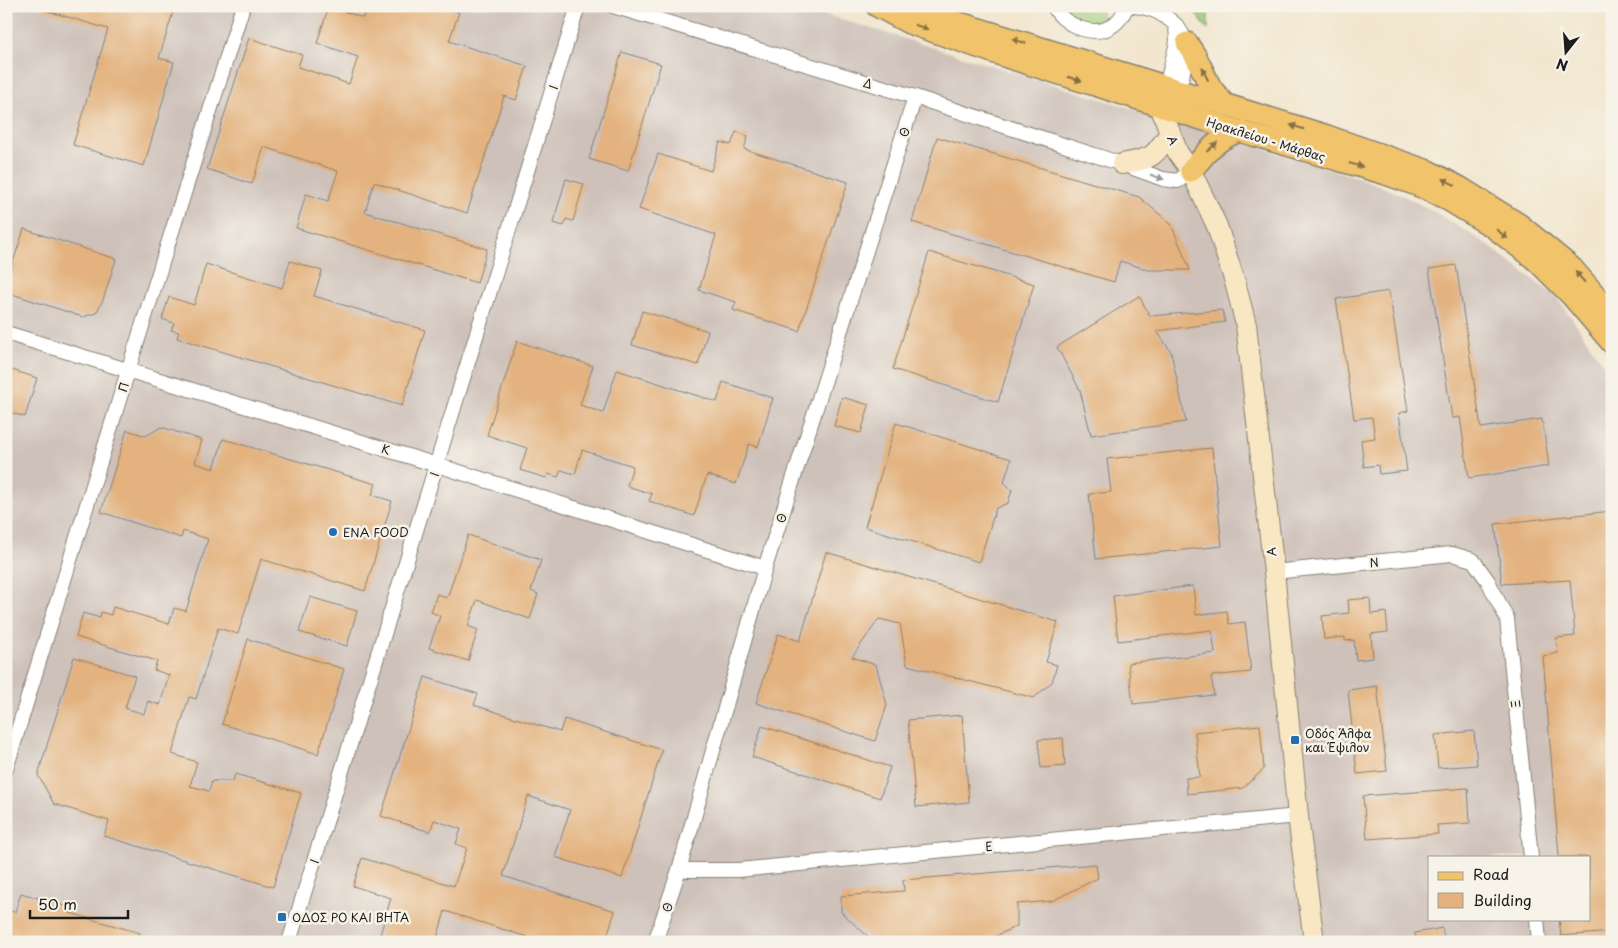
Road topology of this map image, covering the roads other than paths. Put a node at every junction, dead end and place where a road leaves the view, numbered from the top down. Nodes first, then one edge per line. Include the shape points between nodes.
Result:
1 (243, 6) edge
2 (578, 6) edge
3 (613, 6) edge
4 (877, 6) edge
5 (888, 6) edge
6 (1054, 6) edge
7 (1127, 6) edge
8 (1134, 6) edge
9 (1181, 34) junction
10 (915, 97) junction
11 (1170, 99) junction
12 (1225, 105) junction
13 (1239, 131) junction
14 (1170, 133) junction
15 (1122, 164) junction
16 (1191, 171) junction
17 (1612, 314) edge
18 (6, 333) edge
19 (1612, 343) edge
20 (128, 371) junction
21 (437, 465) junction
22 (1473, 560) joint
23 (765, 568) junction
24 (1274, 572) junction
25 (6, 769) edge
26 (1298, 816) junction
27 (1531, 856) edge
28 (679, 870) junction
29 (1537, 920) edge
30 (289, 942) edge
31 (655, 942) edge
32 (1314, 942) edge
33 (1540, 942) edge

1 - 20 street, Π
2 - 21 street, Ι
3 - 10 street, Δ
4 -> 11 main road, Ηρακλείου - Μάρθας via 909,23
11 -> 5 main road, Ηρακλείου - Μάρθας via 914,10
6 - 7 street via 1056,12 1072,26 1091,31 1109,29 1121,19
8 - 9 street via 1161,13
9 - 11 street via 1177,42
9 - 11 street via 1185,64
12 -> 9 main road via 1211,88
10 - 15 street, Δ
10 - 23 street, Θ
11 - 12 main road, Ηρακλείου - Μάρθας
11 - 13 main road, Ηρακλείου - Μάρθας
11 - 14 street, Α
11 - 16 street, Α via 1188,146
17 -> 12 main road, Ηρακλείου - Μάρθας via 1572,268 1520,225 1459,187 1397,160
16 -> 13 main road via 1222,138
13 -> 19 main road, Ηρακλείου - Μάρθας via 1417,184 1445,198 1493,227 1536,260
14 - 15 street via 1156,153 1146,159
14 - 16 street, Α via 1178,153
15 -> 16 street, Δ via 1162,179 1178,181
16 - 24 street, Α via 1221,238 1246,325
18 - 20 street, Κ
20 - 21 street, Κ
20 - 25 street, Π
21 - 23 street, Κ
21 - 30 street, Ι
22 - 24 street, Ν via 1452,554
22 - 27 street, Ξ via 1488,581 1507,619
23 - 28 street, Θ
24 - 26 street, Α
26 - 28 street, Ε via 738,870
26 - 32 street, Α
28 - 31 street, Θ
29 - 33 street

